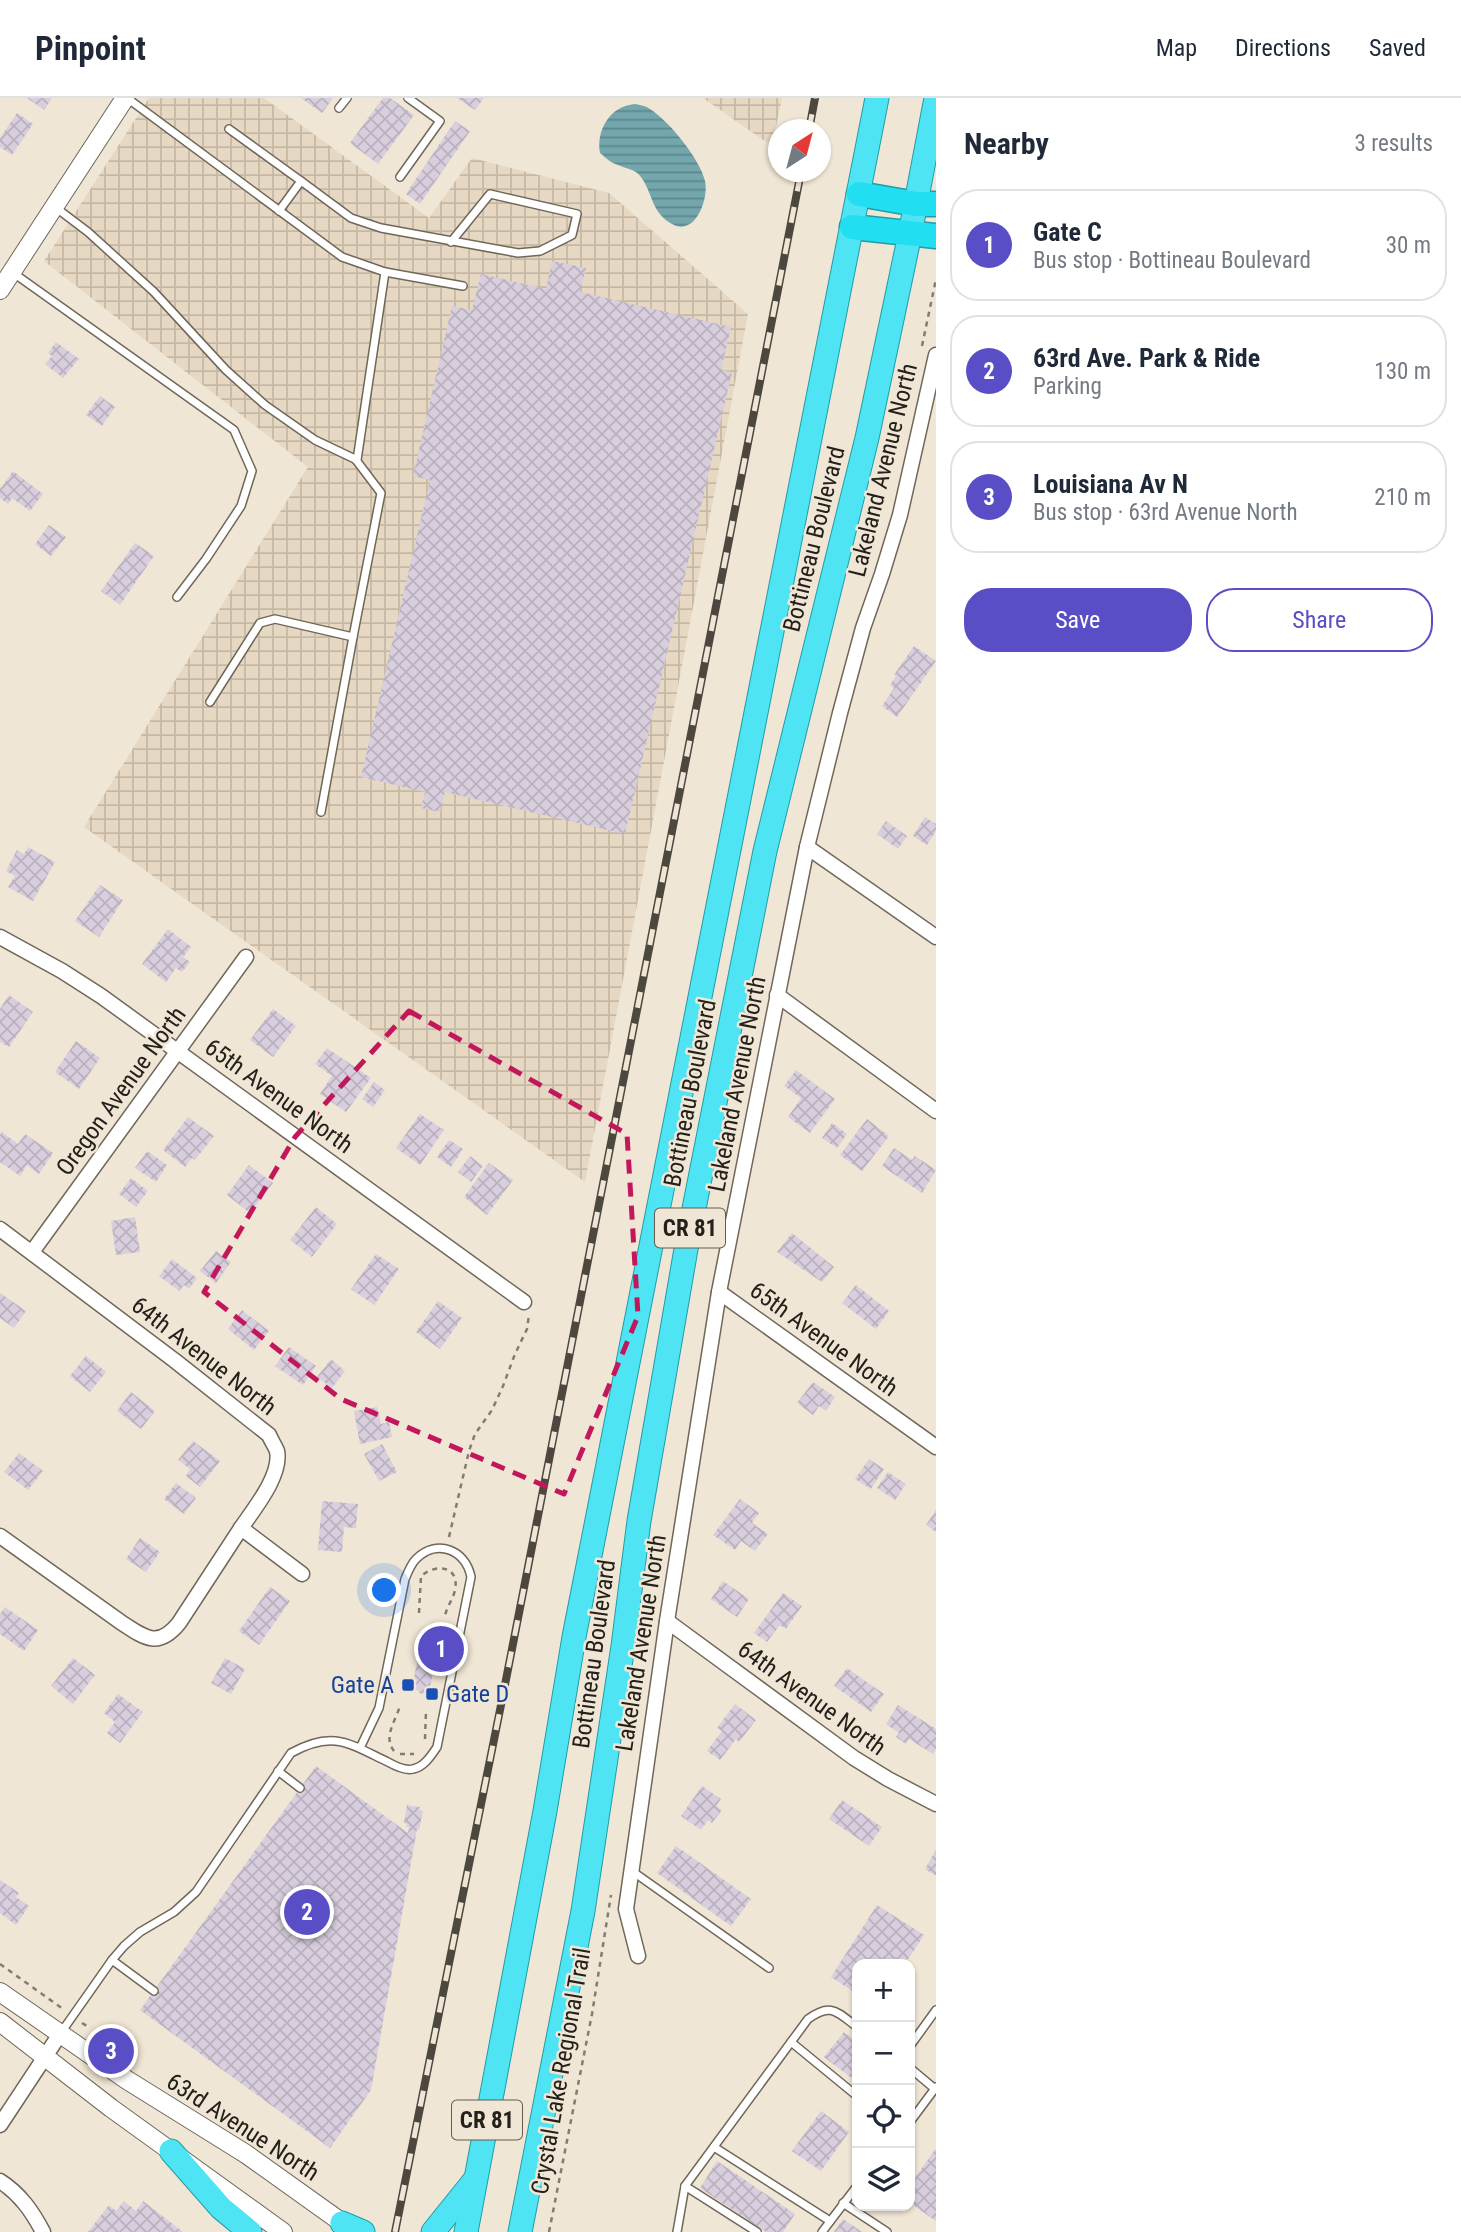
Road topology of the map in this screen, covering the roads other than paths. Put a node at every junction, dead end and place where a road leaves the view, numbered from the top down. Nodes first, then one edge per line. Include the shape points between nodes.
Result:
1 (126, 98) edge
2 (347, 98) edge
3 (408, 98) edge
4 (877, 98) edge
5 (936, 98) edge
6 (339, 108) dead end
7 (229, 129) dead end
8 (400, 177) dead end
9 (301, 181) junction
10 (859, 194) junction
11 (926, 204) edge
12 (54, 207) junction
13 (279, 211) junction
14 (852, 227) junction
15 (910, 234) junction
16 (936, 236) edge
17 (451, 242) junction
18 (12, 271) junction
19 (385, 272) junction
20 (463, 286) dead end
21 (0, 290) edge
22 (936, 355) edge
23 (356, 460) junction
24 (177, 597) dead end
25 (353, 637) junction
26 (210, 702) dead end
27 (321, 811) dead end
28 (807, 847) junction
29 (0, 937) edge
30 (936, 937) edge
31 (246, 957) dead end
32 (777, 995) junction
33 (179, 1051) junction
34 (936, 1111) edge
35 (0, 1229) edge
36 (32, 1252) junction
37 (719, 1292) junction
38 (524, 1302) road end
39 (936, 1447) edge
40 (241, 1528) junction
41 (0, 1536) edge
42 (302, 1574) dead end
43 (667, 1621) junction
44 (360, 1748) junction
45 (278, 1771) junction
46 (300, 1788) dead end
47 (936, 1804) edge
48 (631, 1871) junction
49 (638, 1956) dead end
50 (112, 1960) junction
51 (769, 1968) dead end
52 (153, 1991) dead end
53 (0, 1992) edge
54 (936, 2010) edge
55 (0, 2022) edge
56 (852, 2023) edge
57 (60, 2034) junction
58 (915, 2039) edge
59 (790, 2042) junction
60 (45, 2056) junction
61 (915, 2072) edge
62 (935, 2088) edge
63 (852, 2092) edge
64 (915, 2115) edge
65 (0, 2125) edge
66 (714, 2147) junction
67 (171, 2151) junction
68 (476, 2179) junction
69 (0, 2181) edge
70 (685, 2186) junction
71 (852, 2192) edge
72 (843, 2203) junction
73 (830, 2221) junction
74 (354, 2229) edge
75 (43, 2232) edge
76 (250, 2232) edge
77 (283, 2232) edge
78 (433, 2232) edge
79 (466, 2232) edge
80 (520, 2232) edge
81 (677, 2232) edge
82 (757, 2232) edge
83 (822, 2232) edge
84 (887, 2232) edge

1 - 12 street
1 - 13 lane
2 - 6 lane
3 - 8 lane via 440,121
4 - 10 highway, Bottineau Boulevard / CR 81
5 - 11 highway, Bottineau Boulevard / CR 81
7 - 9 lane
9 - 13 lane
9 - 17 lane via 351,218 381,229
10 - 11 highway
10 - 14 highway, Bottineau Boulevard / CR 81
11 - 15 highway, Bottineau Boulevard / CR 81
12 - 18 street
12 - 23 lane via 155,292 226,370 265,405 315,440
13 - 19 lane via 342,257
14 - 15 highway
14 - 68 highway, Bottineau Boulevard / CR 81 via 576,1623
15 - 16 highway
15 - 80 highway, Bottineau Boulevard / CR 81 via 864,450 765,851 694,1209 639,1521 583,1911
17 - 17 lane via 518,253 540,251 572,235 577,214 490,194
18 - 21 street
18 - 24 lane via 234,429 252,471 241,506
19 - 20 lane
19 - 23 lane
22 - 28 street, Lakeland Avenue North via 900,515 860,640
23 - 25 lane via 381,493
25 - 26 lane via 275,619 260,623
25 - 27 lane
28 - 30 street
28 - 32 street, Lakeland Avenue North
29 - 33 street, 65th Avenue North via 62,971
31 - 33 street, Oregon Avenue North
32 - 34 street
32 - 37 street, Lakeland Avenue North
33 - 36 street, Oregon Avenue North
33 - 38 street, 65th Avenue North
35 - 36 street, 64th Avenue North
36 - 40 street, 64th Avenue North via 269,1435 277,1465
37 - 39 street, 65th Avenue North
37 - 43 street, Lakeland Avenue North
40 - 41 street, 64th Avenue North via 179,1623 160,1640 122,1623
40 - 42 street
43 - 47 street, 64th Avenue North via 855,1758
43 - 48 street, Lakeland Avenue North
44 - 44 lane via 379,1708 405,1579 414,1560 427,1550 446,1549 460,1555 469,1563 471,1577 437,1747 414,1769 401,1768
44 - 45 lane via 342,1741 309,1743 291,1753
45 - 46 lane
45 - 50 lane via 196,1892 140,1932
48 - 49 street, Lakeland Avenue North via 626,1909
48 - 51 lane
50 - 52 lane
50 - 57 lane
53 - 57 street, 63rd Avenue North
54 - 58 lane
55 - 60 street
56 - 59 lane via 833,2010 821,2009
57 - 60 street
57 - 74 street, 63rd Avenue North
59 - 63 lane
59 - 66 lane
60 - 65 street
60 - 67 street
61 - 62 lane
62 - 64 lane
66 - 70 lane
66 - 73 lane
67 - 76 highway via 221,2208
67 - 77 street
68 - 78 highway
68 - 79 highway, Bottineau Boulevard / CR 81
69 - 75 street via 34,2214
70 - 81 lane
70 - 82 lane
71 - 72 lane
72 - 73 lane
72 - 84 lane
73 - 83 lane

